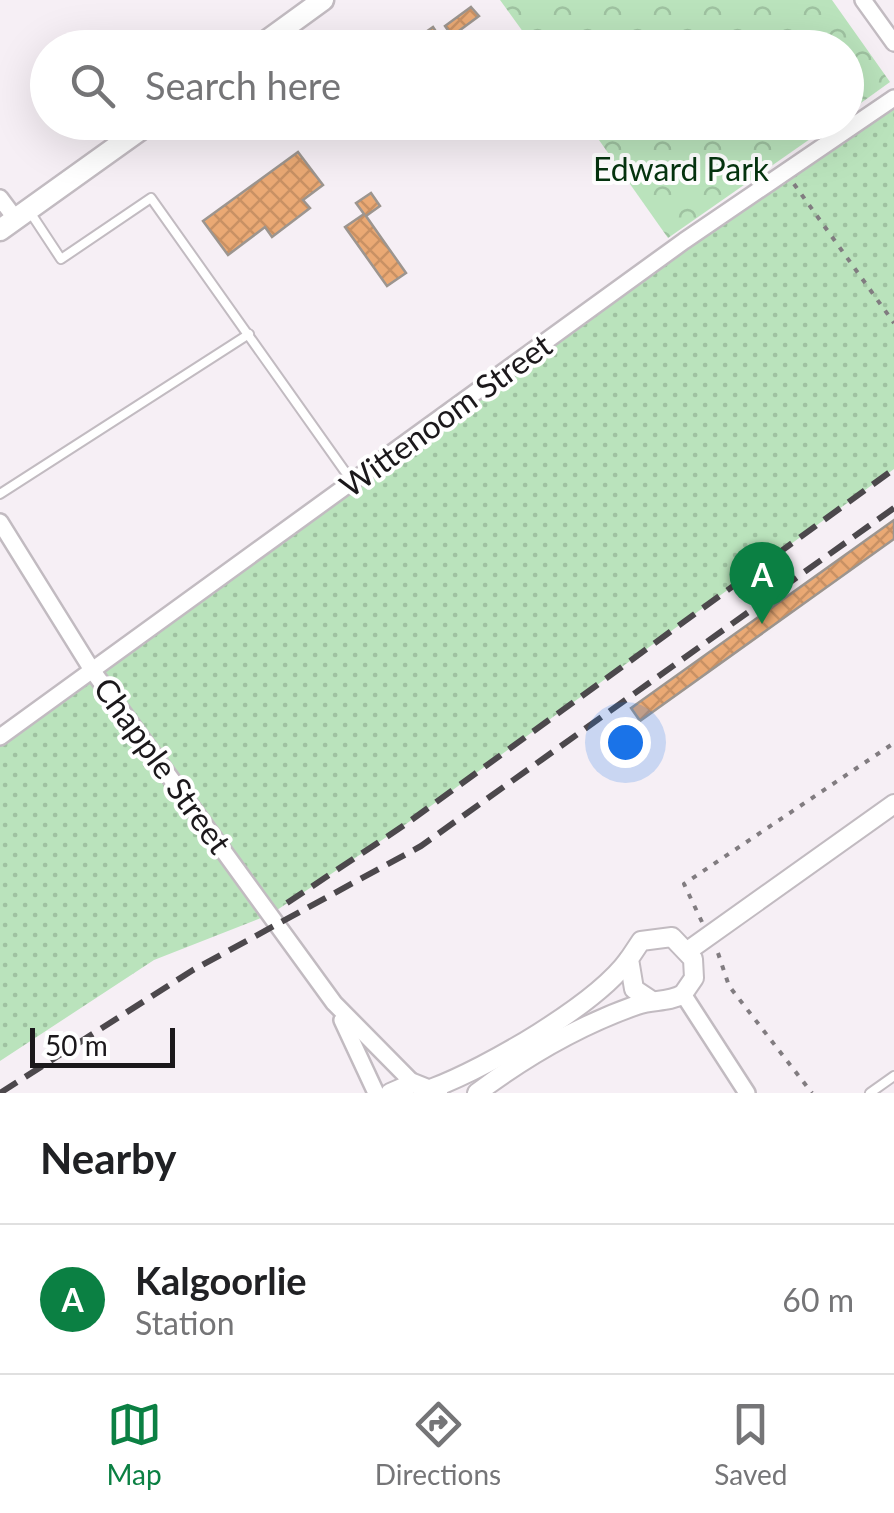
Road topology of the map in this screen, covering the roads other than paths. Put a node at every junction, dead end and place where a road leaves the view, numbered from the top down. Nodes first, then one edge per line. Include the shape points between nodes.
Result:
1 (323, 0) edge
2 (863, 0) edge
3 (282, 30) edge
4 (894, 44) edge
5 (894, 98) edge
6 (864, 118) edge
7 (126, 140) edge
8 (832, 140) edge
9 (0, 198) edge
10 (14, 219) edge
11 (248, 334) junction
12 (354, 484) junction
13 (0, 494) edge
14 (0, 522) edge
15 (92, 670) junction
16 (0, 737) edge
17 (894, 804) edge
18 (689, 950) junction
19 (628, 959) junction
20 (683, 994) junction
21 (652, 1001) junction
22 (334, 1003) junction
23 (894, 1076) edge
24 (413, 1083) junction
25 (435, 1090) edge
26 (376, 1093) edge
27 (390, 1093) edge
28 (477, 1093) edge
29 (748, 1093) edge
30 (870, 1093) edge

1 - 3 main road
2 - 4 street
5 - 6 street, Wittenoom Street
7 - 10 main road
8 - 12 street, Wittenoom Street
9 - 10 street
10 - 11 lane via 61,259 151,198
11 - 12 lane
11 - 13 lane
12 - 15 street, Wittenoom Street
14 - 15 street, Chapple Street
15 - 16 street, Wittenoom Street
15 - 22 street, Chapple Street
17 - 18 street
18 - 19 street via 662,934 641,941
18 - 20 street via 695,968
19 - 21 street via 629,980
19 - 25 street via 600,988 506,1052
20 - 21 street
20 - 29 street
21 - 28 street via 573,1034
22 - 24 street, Chapple Street
22 - 26 street, Chapple Street
23 - 30 lane
24 - 25 street
24 - 27 street

